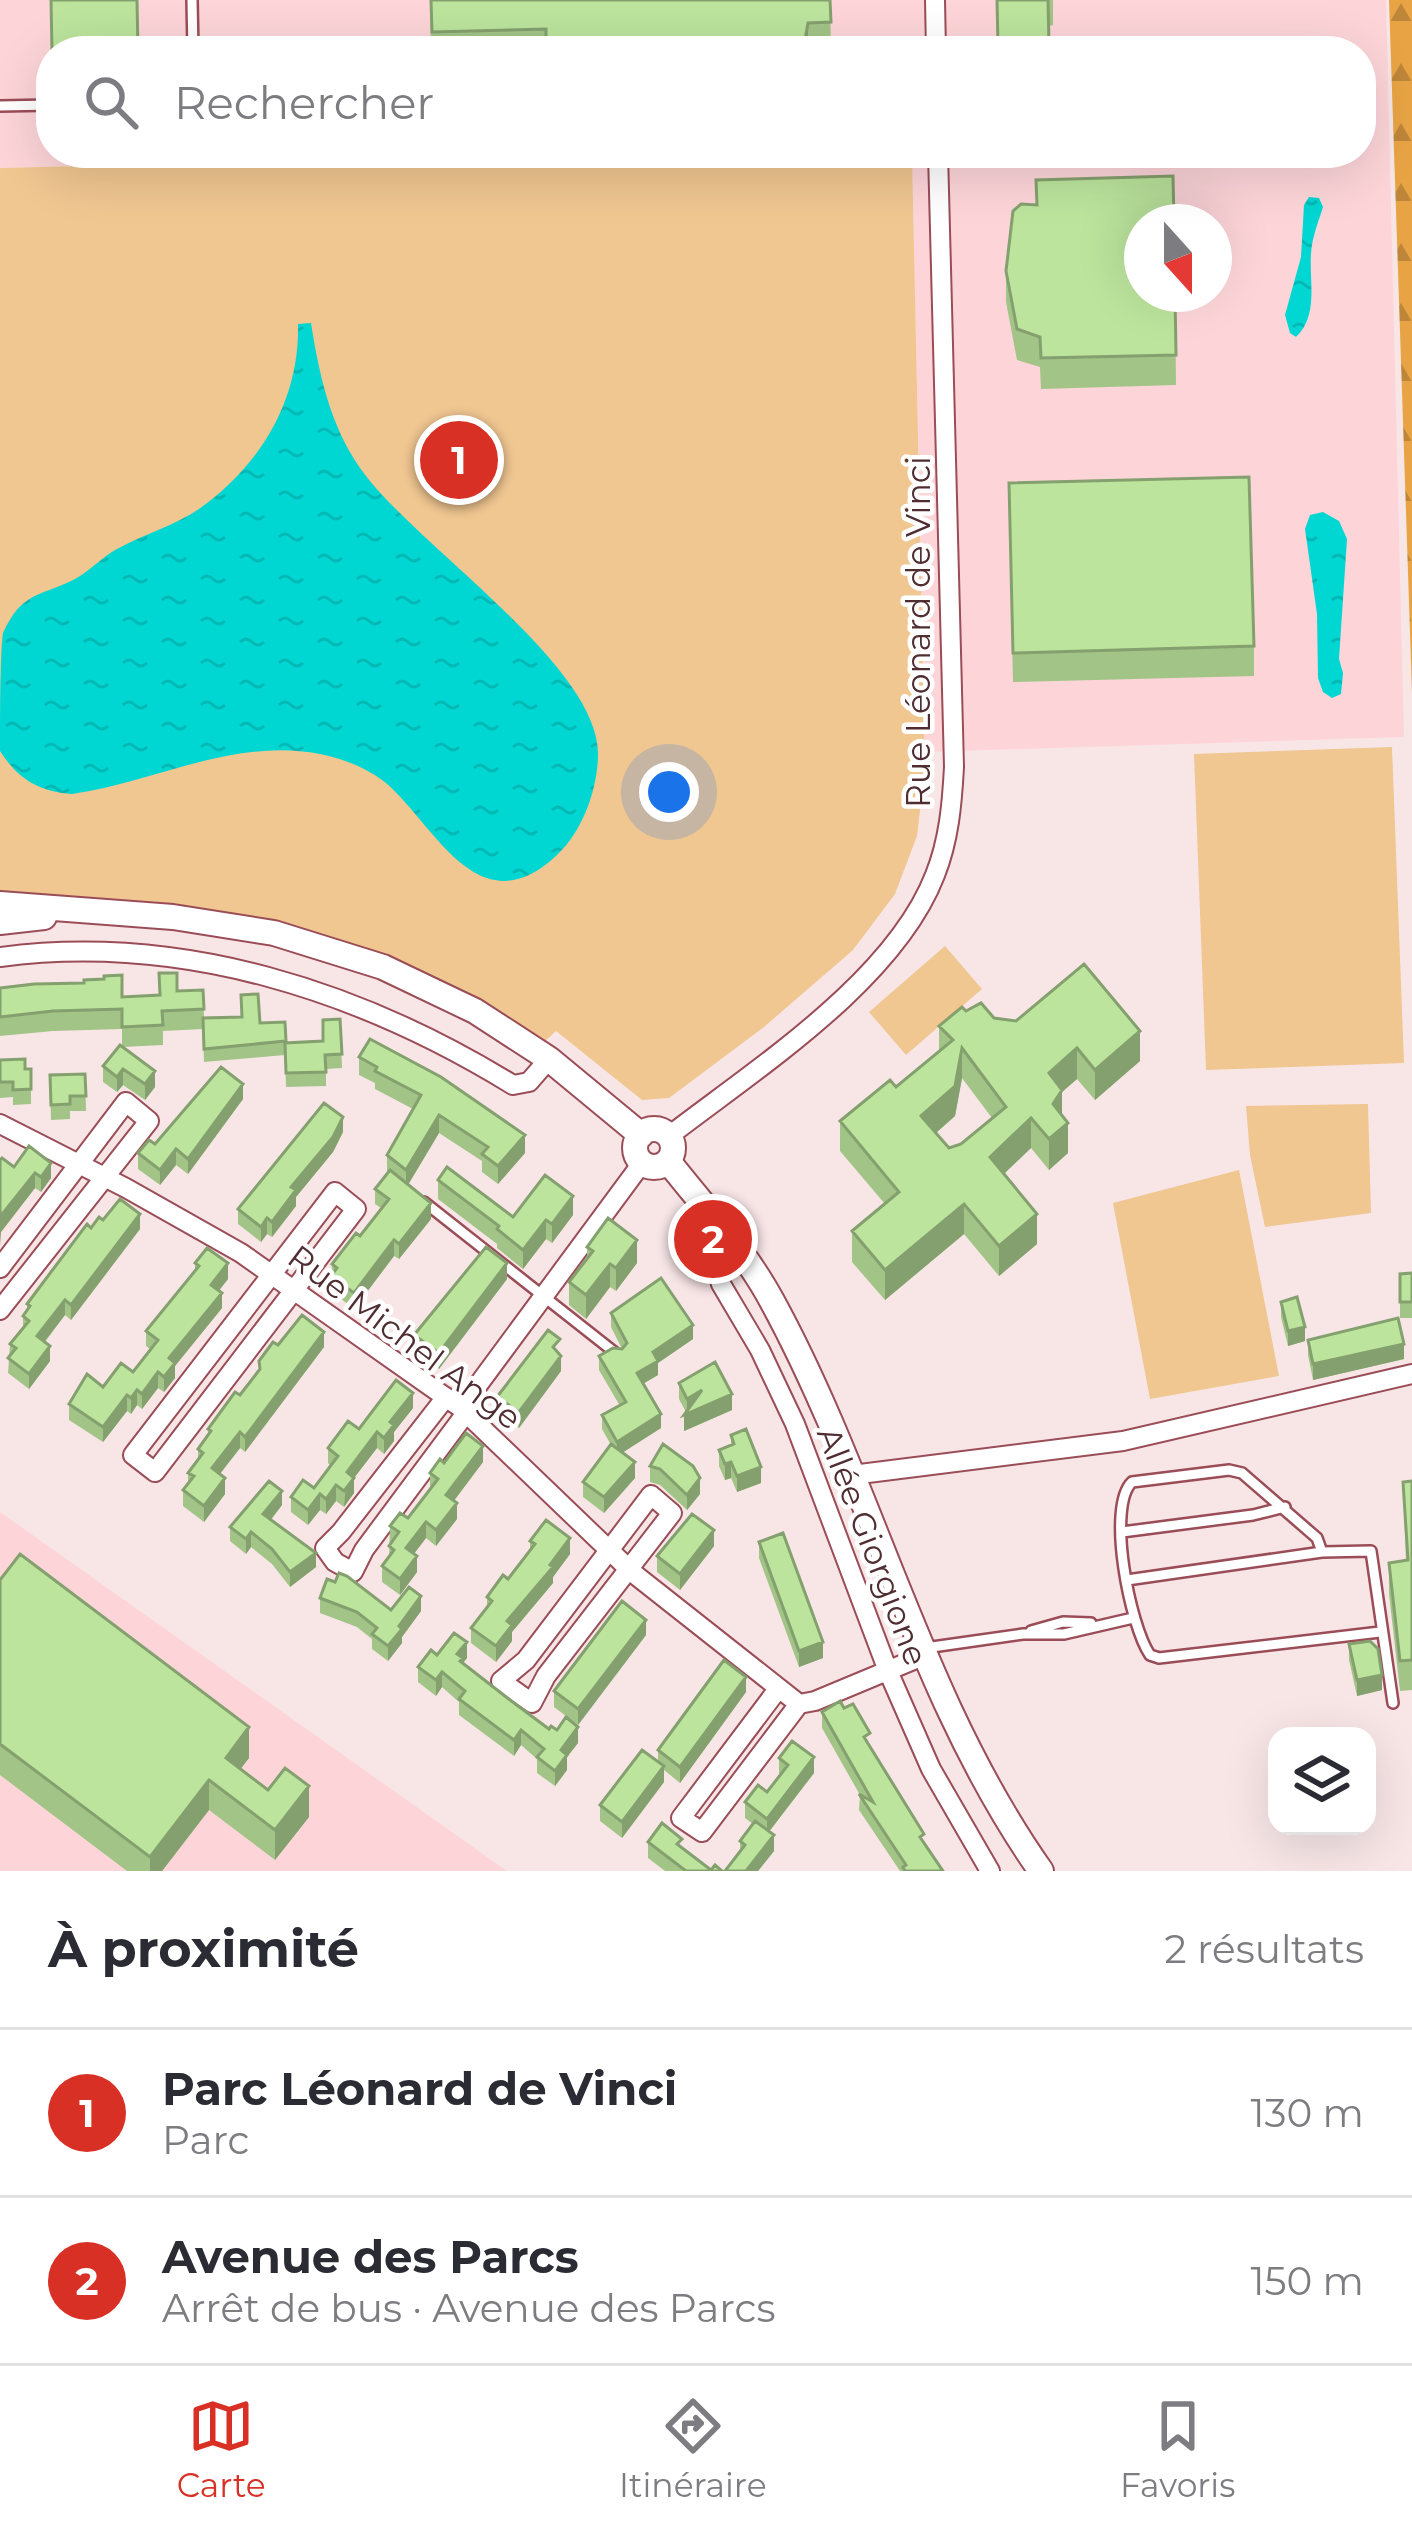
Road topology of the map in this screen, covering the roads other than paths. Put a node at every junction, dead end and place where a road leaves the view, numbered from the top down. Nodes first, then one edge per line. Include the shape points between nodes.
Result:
1 (192, 0) edge
2 (935, 0) edge
3 (193, 36) edge
4 (936, 36) edge
5 (36, 105) edge
6 (0, 106) edge
7 (938, 168) edge
8 (0, 904) edge
9 (82, 913) junction
10 (0, 922) edge
11 (0, 957) edge
12 (549, 1059) junction
13 (0, 1124) edge
14 (660, 1154) junction
15 (79, 1164) junction
16 (105, 1177) junction
17 (415, 1195) edge
18 (739, 1248) junction
19 (0, 1268) edge
20 (272, 1275) junction
21 (294, 1290) junction
22 (544, 1295) junction
23 (0, 1310) edge
24 (618, 1354) edge
25 (1412, 1374) edge
26 (458, 1406) junction
27 (852, 1475) junction
28 (1285, 1507) junction
29 (1122, 1532) junction
30 (609, 1549) junction
31 (1322, 1552) junction
32 (629, 1569) junction
33 (1127, 1580) junction
34 (1133, 1618) junction
35 (1380, 1632) junction
36 (922, 1653) junction
37 (888, 1671) junction
38 (778, 1689) junction
39 (1393, 1703) dead end
40 (799, 1704) junction
41 (989, 1871) edge
42 (1041, 1871) edge

1 - 3 lane
2 - 4 street
5 - 6 lane
7 - 14 street, Rue Léonard de Vinci via 954,766 946,842 920,908 874,968
8 - 9 street
9 - 10 street
9 - 12 street via 173,916 339,953 475,1011
11 - 12 street via 95,953 231,967 378,1013 513,1085 529,1082
12 - 14 street via 641,1135 653,1129
13 - 15 street, Rue Michel Ange
14 - 18 street
14 - 22 street, Rue Léonard de Vinci
15 - 16 street, Rue Michel Ange
15 - 16 street via 126,1102 148,1121
15 - 19 street
16 - 20 street, Rue Michel Ange
16 - 23 street
17 - 22 lane
18 - 27 street
18 - 37 street, Allée Giorgione via 717,1270 721,1284 794,1424
20 - 21 street, Rue Michel Ange
20 - 21 street via 335,1192 356,1209
20 - 21 street via 134,1455 155,1472
21 - 26 street, Rue Michel Ange
22 - 24 lane
22 - 26 street, Rue Léonard de Vinci
25 - 27 street via 1123,1441
26 - 26 street via 325,1548 335,1562 353,1572
26 - 30 street, Rue Michel Ange
27 - 36 street
28 - 29 lane
28 - 29 lane via 1229,1470 1132,1482 1120,1501
28 - 31 lane
29 - 33 lane
30 - 32 street, Rue Michel Ange
30 - 32 street via 651,1495 672,1513
30 - 32 street via 526,1660 501,1681 532,1703
31 - 33 lane
31 - 35 lane via 1370,1550
32 - 38 street, Rue Michel Ange
33 - 34 lane
34 - 35 lane via 1145,1648 1159,1658
34 - 36 lane
35 - 39 lane
36 - 37 street
36 - 42 street via 963,1744
37 - 40 street
37 - 41 street, Allée Giorgione
38 - 40 street, Rue Michel Ange
38 - 40 street via 681,1818 702,1832

